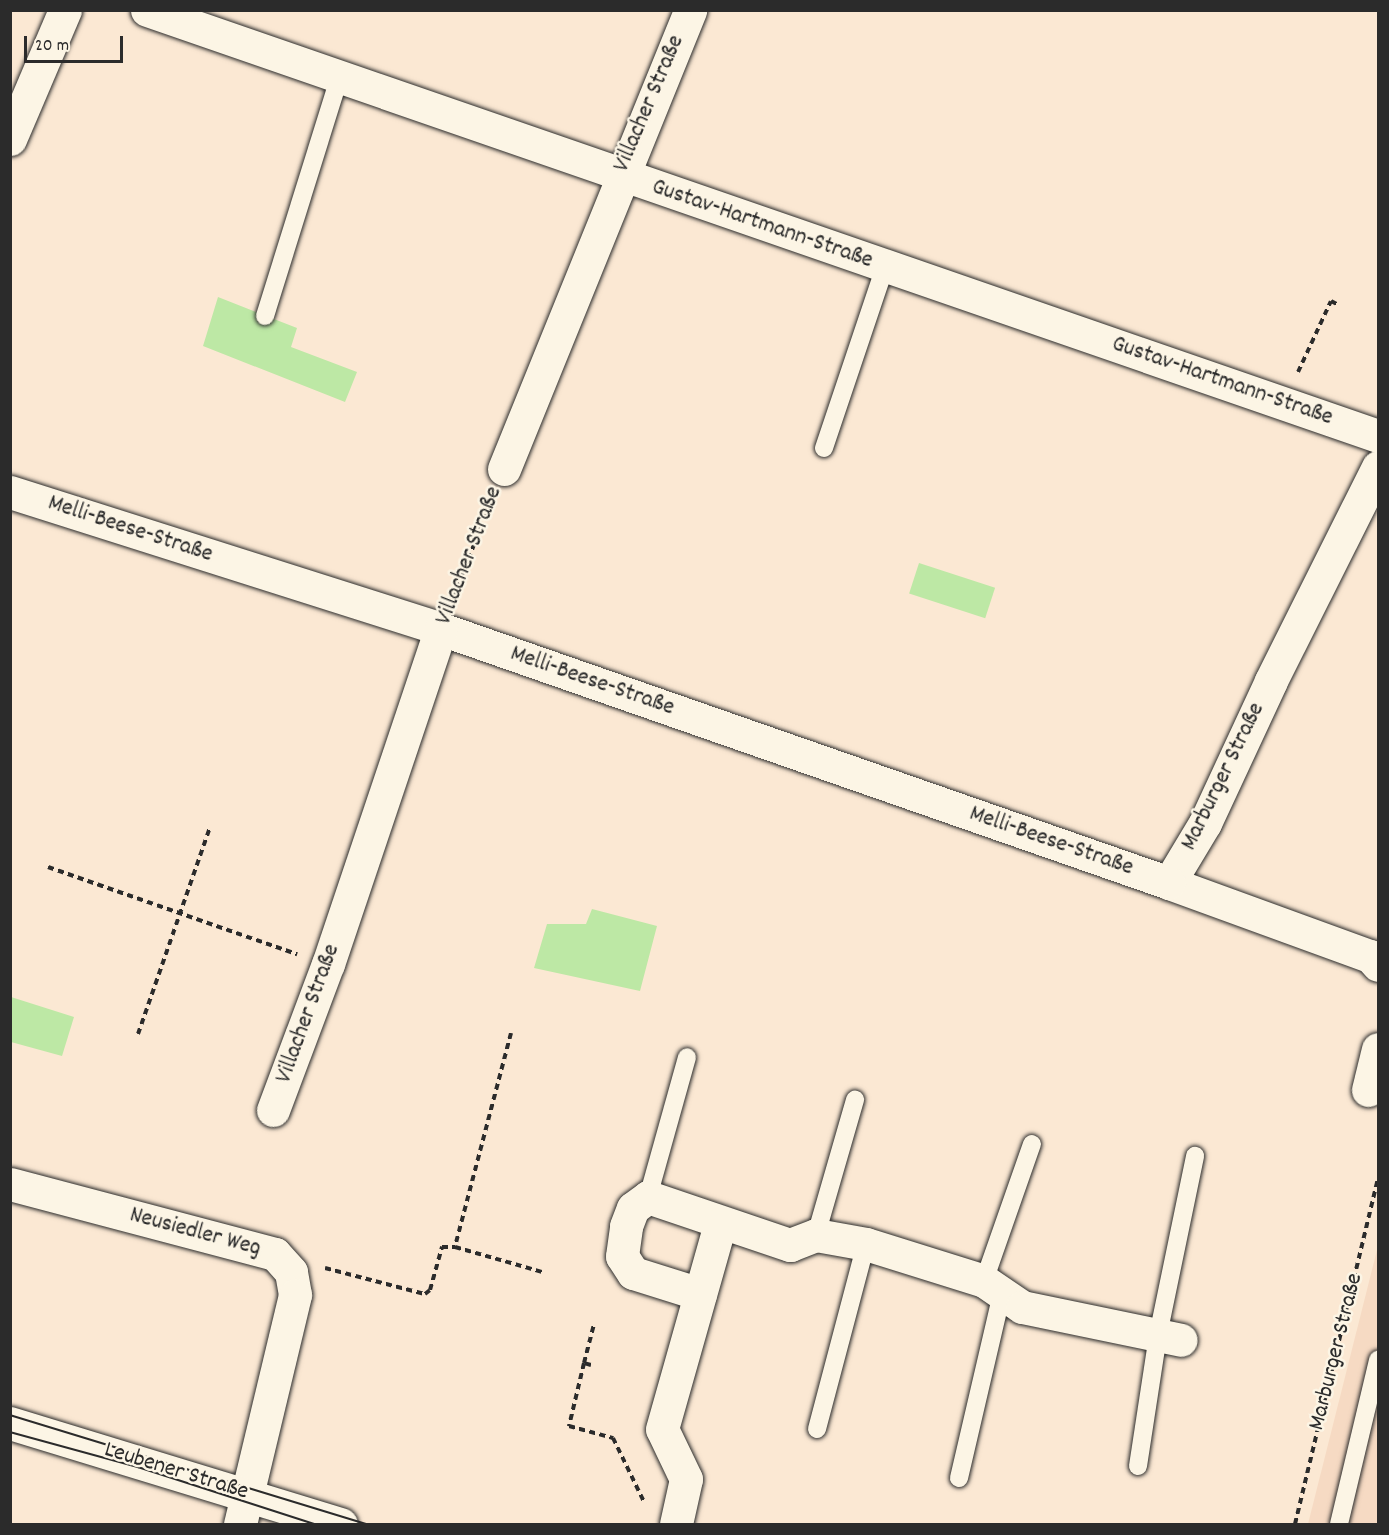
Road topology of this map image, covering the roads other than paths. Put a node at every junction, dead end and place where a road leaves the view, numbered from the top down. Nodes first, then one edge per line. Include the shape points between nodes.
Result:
1 (65, 10) edge
2 (147, 10) edge
3 (690, 10) edge
4 (339, 78) junction
5 (10, 139) edge
6 (620, 176) junction
7 (885, 267) junction
8 (265, 316) dead end
9 (1378, 436) edge
10 (824, 448) dead end
11 (1378, 467) edge
12 (504, 469) road end
13 (10, 492) edge
14 (441, 629) junction
15 (1169, 883) junction
16 (1378, 965) edge
17 (1378, 1049) edge
18 (687, 1057) dead end
19 (1368, 1090) dead end
20 (855, 1100) dead end
21 (273, 1110) dead end
22 (1032, 1144) dead end
23 (1195, 1156) dead end
24 (10, 1184) edge
25 (648, 1197) junction
26 (720, 1224) junction
27 (816, 1235) junction
28 (866, 1244) junction
29 (993, 1287) junction
30 (700, 1294) junction
31 (1169, 1337) junction
32 (1378, 1360) edge
33 (10, 1423) edge
34 (817, 1429) dead end
35 (1138, 1466) dead end
36 (959, 1478) dead end
37 (243, 1509) edge
38 (663, 1519) edge
39 (341, 1524) edge
40 (1339, 1524) edge

1 - 5 street
2 - 4 street, Gustav-Hartmann-Straße
3 - 6 street, Villacher Straße
4 - 6 street, Gustav-Hartmann-Straße
4 - 8 lane
6 - 7 street, Gustav-Hartmann-Straße
6 - 12 street, Villacher Straße
7 - 9 street, Gustav-Hartmann-Straße
7 - 10 lane
11 - 15 street, Marburger Straße via 1205,823
13 - 14 street, Melli-Beese-Straße
14 - 15 street, Melli-Beese-Straße
14 - 21 street, Villacher Straße via 328,964
15 - 16 street via 1370,956
17 - 19 street
18 - 25 lane
20 - 27 lane
22 - 29 lane
23 - 31 lane
24 - 37 street, Neusiedler Weg via 275,1254 291,1272 296,1295
25 - 26 street
25 - 30 street via 633,1208 622,1256 633,1273
26 - 27 street via 790,1245
26 - 30 street
27 - 28 street
28 - 29 street
28 - 34 lane
29 - 31 street via 1022,1307
29 - 36 lane
30 - 38 street via 662,1428 686,1479
31 - 35 lane
32 - 40 lane
33 - 37 street, Leubener Straße
37 - 39 street, Leubener Straße

